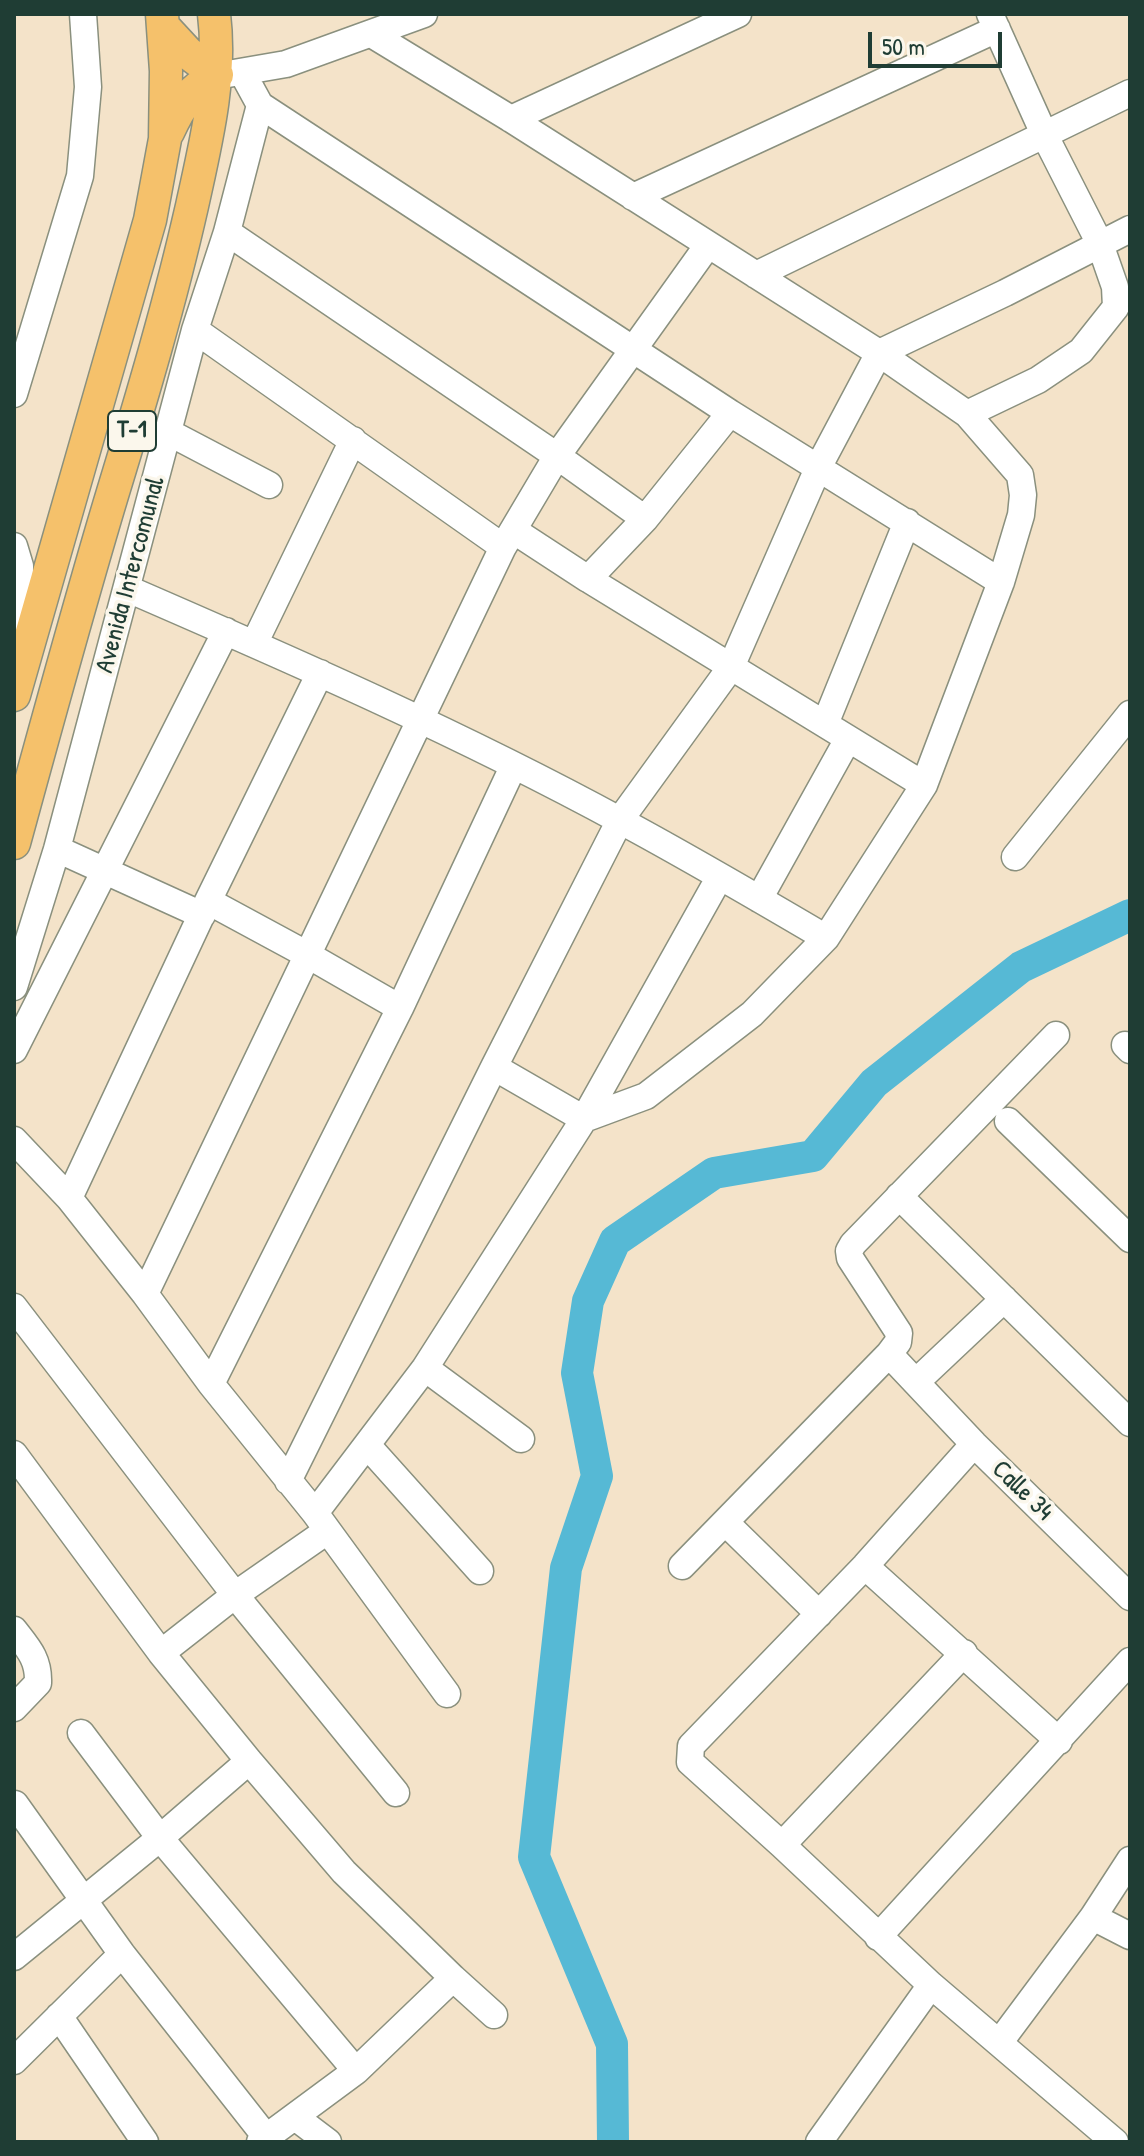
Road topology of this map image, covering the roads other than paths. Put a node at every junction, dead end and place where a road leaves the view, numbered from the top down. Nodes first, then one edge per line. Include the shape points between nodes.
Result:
1 (83, 14) edge
2 (214, 14) edge
3 (424, 14) edge
4 (738, 14) edge
5 (162, 20) edge
6 (994, 21) edge
7 (373, 35) junction
8 (229, 74) junction
9 (1130, 93) edge
10 (260, 105) junction
11 (511, 119) junction
12 (1044, 134) junction
13 (165, 139) junction
14 (633, 197) junction
15 (1130, 229) edge
16 (227, 232) junction
17 (1100, 244) junction
18 (708, 245) junction
19 (756, 275) junction
20 (1123, 311) edge
21 (195, 330) junction
22 (634, 349) junction
23 (879, 353) junction
24 (14, 394) edge
25 (730, 413) junction
26 (967, 414) junction
27 (168, 432) junction
28 (353, 440) junction
29 (557, 456) junction
30 (819, 466) junction
31 (269, 485) dead end
32 (645, 519) junction
33 (907, 522) junction
34 (508, 538) junction
35 (14, 546) edge
36 (588, 579) junction
37 (1001, 582) junction
38 (128, 589) junction
39 (226, 631) junction
40 (255, 642) junction
41 (731, 667) junction
42 (320, 673) junction
43 (16, 690) edge
44 (1130, 714) edge
45 (419, 721) junction
46 (825, 724) junction
47 (848, 739) junction
48 (513, 767) junction
49 (924, 785) junction
50 (620, 820) junction
51 (14, 843) edge
52 (57, 849) junction
53 (1015, 857) dead end
54 (106, 870) junction
55 (719, 878) junction
56 (759, 899) junction
57 (205, 908) junction
58 (826, 938) junction
59 (306, 954) junction
60 (14, 987) edge
61 (400, 1008) junction
62 (1056, 1035) dead end
63 (14, 1050) edge
64 (494, 1067) junction
65 (584, 1119) junction
66 (1008, 1121) dead end
67 (14, 1140) edge
68 (899, 1196) junction
69 (69, 1198) junction
70 (1130, 1239) edge
71 (145, 1294) junction
72 (1004, 1299) junction
73 (14, 1307) edge
74 (889, 1354) junction
75 (425, 1368) junction
76 (916, 1382) junction
77 (211, 1384) junction
78 (1130, 1423) edge
79 (521, 1439) dead end
80 (974, 1444) junction
81 (367, 1445) junction
82 (14, 1454) edge
83 (288, 1481) junction
84 (321, 1522) junction
85 (726, 1523) junction
86 (682, 1566) dead end
87 (865, 1566) junction
88 (480, 1571) dead end
89 (235, 1595) junction
90 (1130, 1597) edge
91 (819, 1614) junction
92 (14, 1630) edge
93 (161, 1653) junction
94 (964, 1653) junction
95 (1130, 1661) edge
96 (447, 1694) dead end
97 (14, 1708) edge
98 (81, 1733) dead end
99 (1059, 1741) junction
100 (249, 1761) junction
101 (396, 1793) dead end
102 (15, 1804) edge
103 (160, 1838) junction
104 (782, 1845) junction
105 (1130, 1860) edge
106 (84, 1902) junction
107 (1093, 1917) junction
108 (1130, 1936) edge
109 (878, 1937) junction
110 (122, 1954) junction
111 (14, 1957) edge
112 (453, 1978) junction
113 (931, 1985) junction
114 (494, 2015) dead end
115 (59, 2016) junction
116 (999, 2043) junction
117 (14, 2061) edge
118 (356, 2071) junction
119 (295, 2117) junction
120 (263, 2140) edge
121 (145, 2142) edge
122 (328, 2142) edge
123 (819, 2142) edge
124 (1115, 2142) edge

1 - 24 street via 88,87 80,176
2 - 8 main road, Avenida Intercomunal / T-1
3 - 7 street
4 - 11 street
5 - 8 main road via 188,53
5 - 13 main road, T-1
6 - 12 street
6 - 14 street
7 - 8 street via 286,64
7 - 11 street
8 - 10 street, Avenida Intercomunal
8 - 13 main road via 194,89
8 - 51 main road, Avenida Intercomunal / T-1 via 207,139 164,326
9 - 12 street
10 - 16 street, Avenida Intercomunal
10 - 22 street
11 - 14 street
12 - 17 street
12 - 19 street
13 - 43 main road, T-1 via 150,220
14 - 18 street
15 - 17 street
16 - 21 street, Avenida Intercomunal
16 - 29 street
17 - 20 street
17 - 23 street
18 - 19 street
18 - 22 street
19 - 23 street
20 - 26 street via 1081,351 1038,380
21 - 27 street, Avenida Intercomunal
21 - 28 street
22 - 25 street
22 - 29 street
23 - 26 street
23 - 30 street
25 - 30 street
25 - 32 street
26 - 37 street via 1020,475 1021,515
27 - 31 street
27 - 38 street, Avenida Intercomunal
28 - 34 street
28 - 40 street
29 - 32 street
29 - 34 street
30 - 33 street
30 - 41 street
32 - 36 street
33 - 37 street
33 - 46 street
34 - 36 street
34 - 45 street
35 - 43 street via 22,593
36 - 41 street
37 - 49 street
38 - 39 street
38 - 52 street, Avenida Intercomunal
39 - 40 street
39 - 54 street
40 - 42 street
41 - 46 street
41 - 50 street
42 - 45 street
42 - 57 street
44 - 53 street
45 - 48 street
45 - 59 street
46 - 47 street
47 - 49 street
47 - 56 street
48 - 50 street
48 - 61 street
49 - 58 street
50 - 55 street
50 - 64 street
52 - 54 street
52 - 60 street, Avenida Intercomunal
54 - 57 street
54 - 63 street
55 - 56 street
55 - 65 street
56 - 58 street
57 - 59 street
57 - 69 street
58 - 65 street via 752,1014 646,1096
59 - 61 street
59 - 71 street
61 - 77 street
62 - 68 street
64 - 65 street
64 - 83 street
65 - 75 street
66 - 70 street
67 - 69 street
68 - 72 street
68 - 74 street via 849,1251 899,1333
69 - 71 street
71 - 77 street
72 - 76 street
72 - 78 street
73 - 89 street
74 - 76 street, Calle 34
74 - 85 street
75 - 79 street
75 - 81 street
76 - 80 street, Calle 34
77 - 83 street
80 - 87 street
80 - 90 street, Calle 34
81 - 84 street
81 - 88 street
82 - 93 street
83 - 84 street
84 - 89 street
84 - 96 street
85 - 86 street
85 - 91 street
87 - 91 street
87 - 94 street
89 - 93 street
89 - 101 street
91 - 104 street via 689,1753 690,1762
92 - 97 street via 39,1668 38,1683
93 - 100 street
94 - 99 street
94 - 104 street
95 - 99 street
98 - 103 street
99 - 109 street
100 - 103 street
100 - 112 street via 344,1872
102 - 106 street
103 - 106 street
103 - 118 street
104 - 109 street
105 - 107 street
106 - 110 street
106 - 111 street
107 - 108 street
107 - 116 street
109 - 113 street
110 - 115 street
110 - 120 street
112 - 114 street
112 - 118 street
113 - 116 street
113 - 123 street
115 - 117 street
115 - 121 street
116 - 124 street
118 - 119 street
119 - 120 street
119 - 122 street

